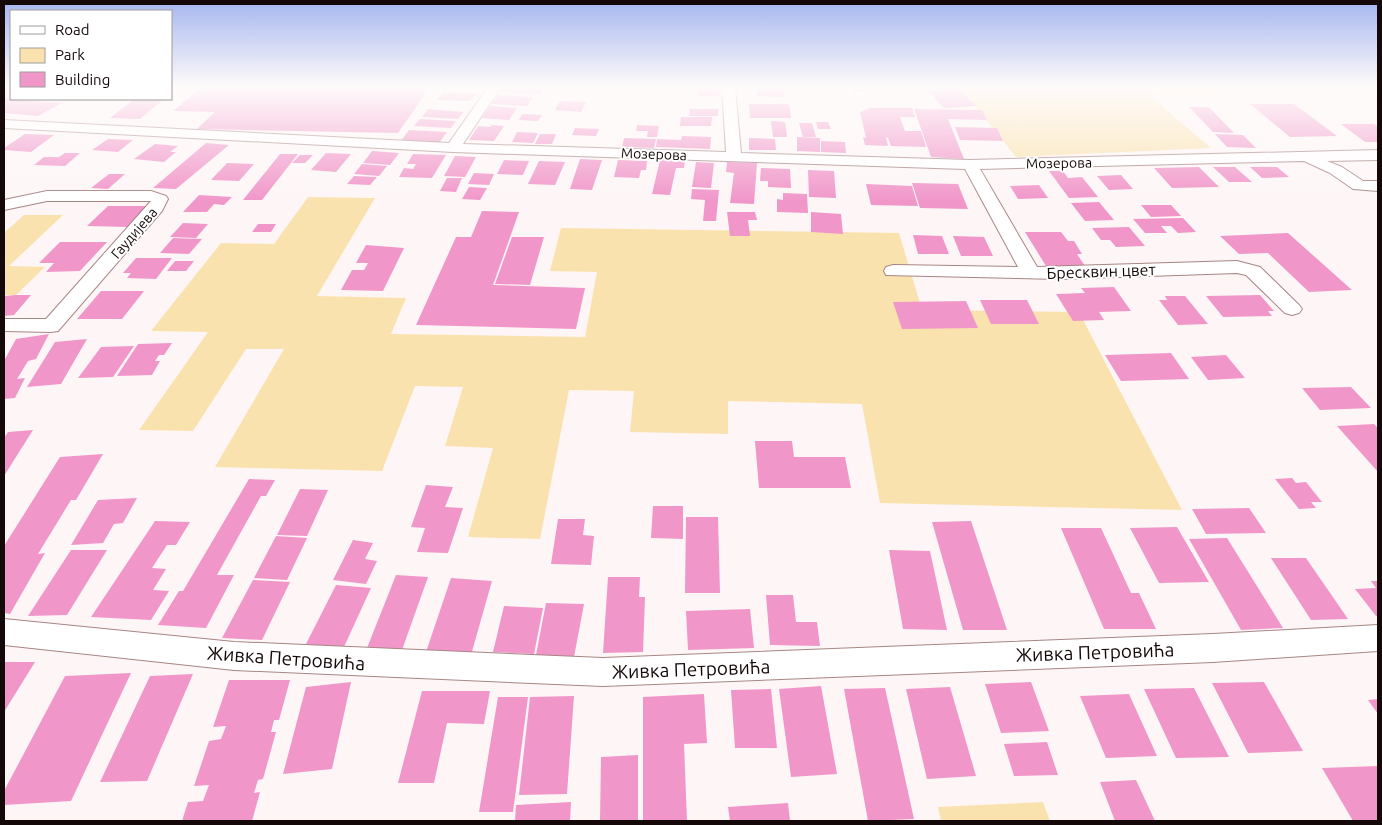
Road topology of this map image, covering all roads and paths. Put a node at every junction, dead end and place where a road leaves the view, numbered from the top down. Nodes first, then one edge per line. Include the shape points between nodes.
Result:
1 (32, 126) edge
2 (468, 126) edge
3 (732, 126) edge
4 (453, 148) junction
5 (734, 156) junction
6 (1378, 156) edge
7 (1304, 157) junction
8 (970, 165) junction
9 (1378, 186) edge
10 (4, 205) edge
11 (894, 271) dead end
12 (1031, 273) junction
13 (1292, 309) dead end
14 (4, 325) edge
15 (4, 632) edge
16 (1378, 638) edge

1 - 4 street, Мозерова
2 - 4 street
3 - 5 street
4 - 5 street, Мозерова
5 - 8 street, Мозерова
6 - 7 street, Мозерова
7 - 8 street, Мозерова
7 - 9 street, Мозерова via 1336,170 1359,186
8 - 12 street
10 - 14 street, Гаудијева via 53,196 151,196 160,199 156,208 52,326
11 - 12 street, Бресквин цвет
12 - 13 street, Бресквин цвет via 1245,268 1253,271
15 - 16 street, Живка Петровића via 234,656 603,672 1214,648

